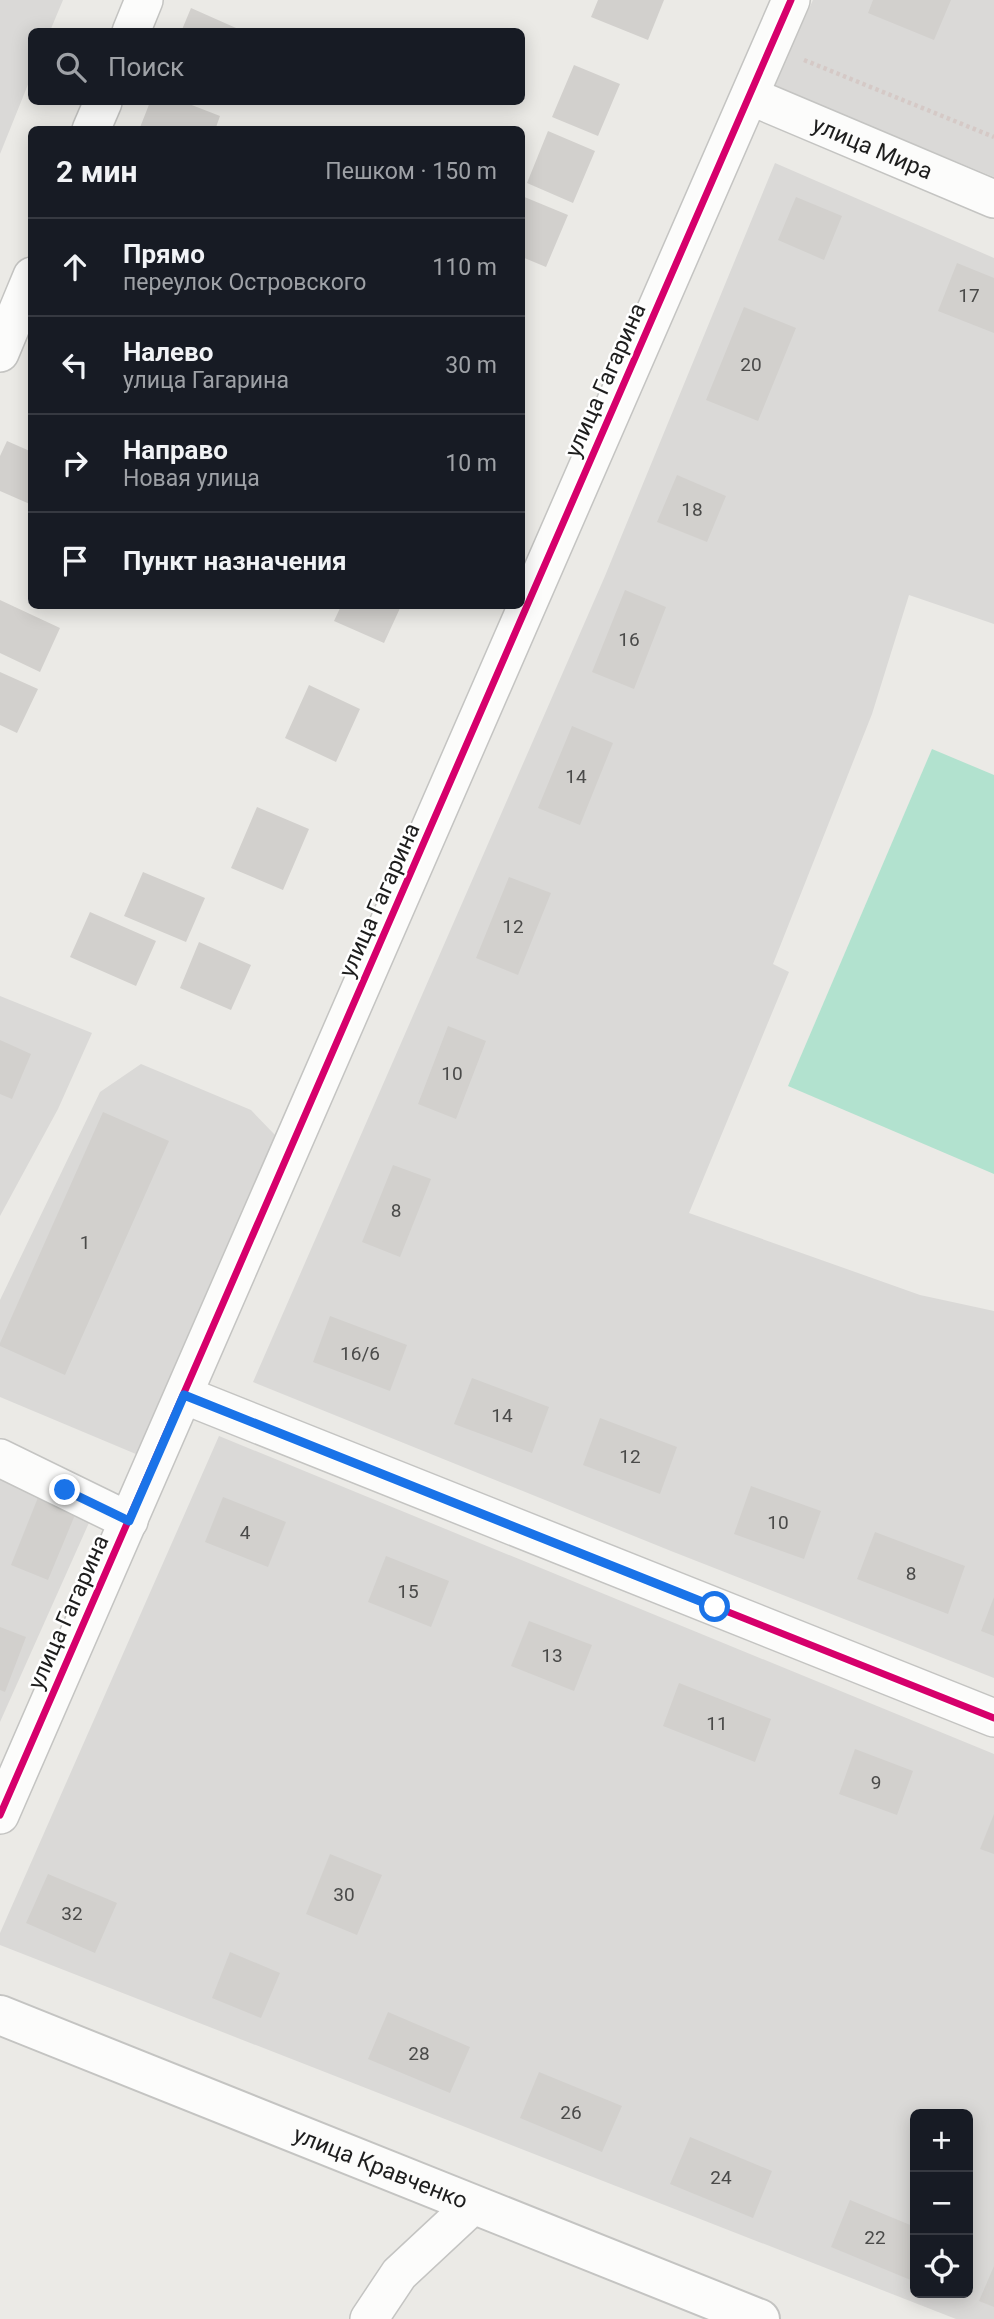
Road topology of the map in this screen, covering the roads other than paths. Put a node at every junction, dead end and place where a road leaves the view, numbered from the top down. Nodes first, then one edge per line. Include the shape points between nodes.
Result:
1 (144, 0) edge
2 (791, 0) edge
3 (133, 28) edge
4 (750, 96) junction
5 (102, 105) edge
6 (93, 126) edge
7 (994, 199) edge
8 (28, 286) edge
9 (0, 353) edge
10 (184, 1395) junction
11 (0, 1458) edge
12 (129, 1521) junction
13 (994, 1718) edge
14 (0, 1815) edge
15 (0, 2015) edge
16 (473, 2205) junction
17 (369, 2319) edge
18 (760, 2319) edge

1 - 3 street
2 - 4 street, улица Гагарина
4 - 7 street, улица Мира
4 - 10 street, улица Гагарина
5 - 6 street
8 - 9 street
10 - 12 street, улица Гагарина
10 - 13 street
11 - 12 street
12 - 14 street, улица Гагарина
15 - 16 street, улица Кравченко
16 - 17 street via 399,2274
16 - 18 street, улица Кравченко

